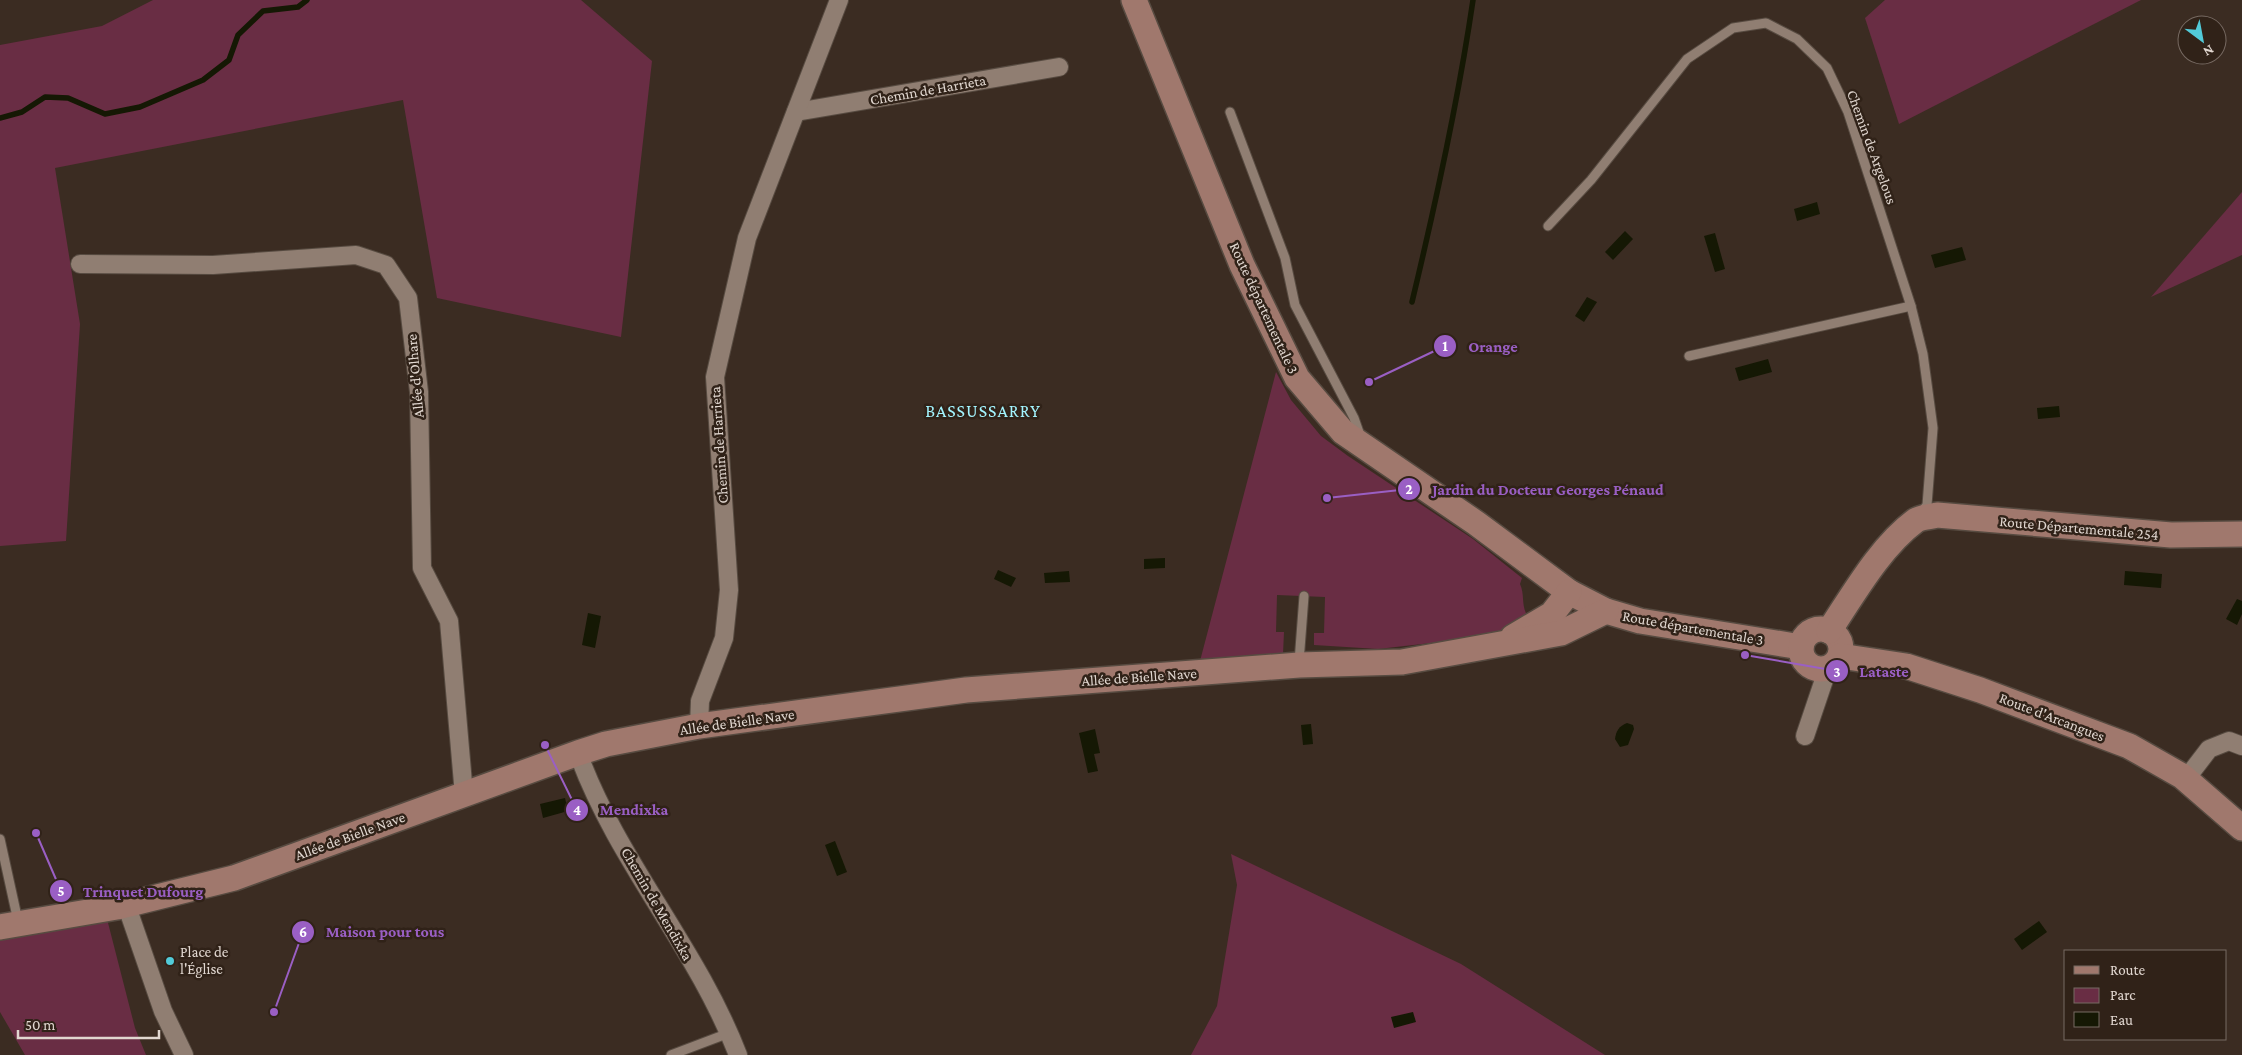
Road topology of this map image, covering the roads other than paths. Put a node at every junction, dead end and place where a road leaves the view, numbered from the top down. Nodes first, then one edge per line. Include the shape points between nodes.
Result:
1 (840, 0) edge
2 (1134, 0) edge
3 (1059, 67) dead end
4 (796, 112) junction
5 (1230, 112) dead end
6 (1548, 226) dead end
7 (80, 264) dead end
8 (1911, 306) junction
9 (1690, 356) dead end
10 (1364, 447) junction
11 (1916, 520) junction
12 (2242, 534) edge
13 (1569, 592) junction
14 (1304, 596) dead end
15 (1606, 611) junction
16 (1829, 631) junction
17 (1499, 645) junction
18 (1801, 647) junction
19 (1834, 662) junction
20 (1299, 665) junction
21 (699, 726) junction
22 (1805, 736) dead end
23 (2242, 746) edge
24 (578, 753) junction
25 (2186, 779) junction
26 (464, 795) junction
27 (2242, 828) edge
28 (0, 839) edge
29 (126, 904) junction
30 (9, 926) edge
31 (729, 1033) junction
32 (184, 1055) edge
33 (671, 1055) edge
34 (738, 1055) edge

1 - 4 street, Chemin de Harrieta
2 - 10 street, Route départementale 3 via 1242,265 1297,378 1343,432
3 - 4 street, Chemin de Harrieta
4 - 21 street, Chemin de Harrieta via 746,238 715,378 729,590 724,638 700,701
5 - 10 lane via 1285,258 1295,305 1354,418
6 - 8 lane, Chemin de Argelous via 1591,180 1687,59 1733,28 1766,23 1797,38 1827,68 1848,112
7 - 26 street, Allée d'Olhare via 213,265 356,255 386,265 408,298 419,392 422,568 449,620
8 - 9 lane
8 - 11 lane, Chemin de Argelous via 1923,354 1932,428 1927,505
10 - 13 street, Route départementale 3
11 - 12 street, Route Départementale 254 via 1937,515 2171,536
11 - 16 street via 1865,576
13 - 15 street, Route départementale 3
13 - 17 street, Allée de Bielle Nave via 1552,614
14 - 20 lane
15 - 17 street, Allée de Bielle Nave via 1561,634
15 - 18 street, Route départementale 3 via 1640,621
16 - 18 street via 1813,631
16 - 19 street via 1840,644
17 - 20 street, Allée de Bielle Nave via 1402,662
18 - 19 street via 1809,665 1818,669
19 - 22 street
19 - 25 street, Route d'Arcangues via 1906,666 1980,690 2129,746
20 - 21 street, Allée de Bielle Nave via 966,690
21 - 24 street, Allée de Bielle Nave via 606,744
23 - 25 street via 2229,741 2209,749
24 - 26 street, Allée de Bielle Nave
24 - 31 street, Chemin de Mendixka via 592,791 714,998
25 - 27 street, Route d'Arcangues
26 - 29 street, Allée de Bielle Nave via 234,878
28 - 30 lane
29 - 30 street, Allée de Bielle Nave
29 - 32 street via 163,1011
31 - 33 lane
31 - 34 street, Chemin de Mendixka

